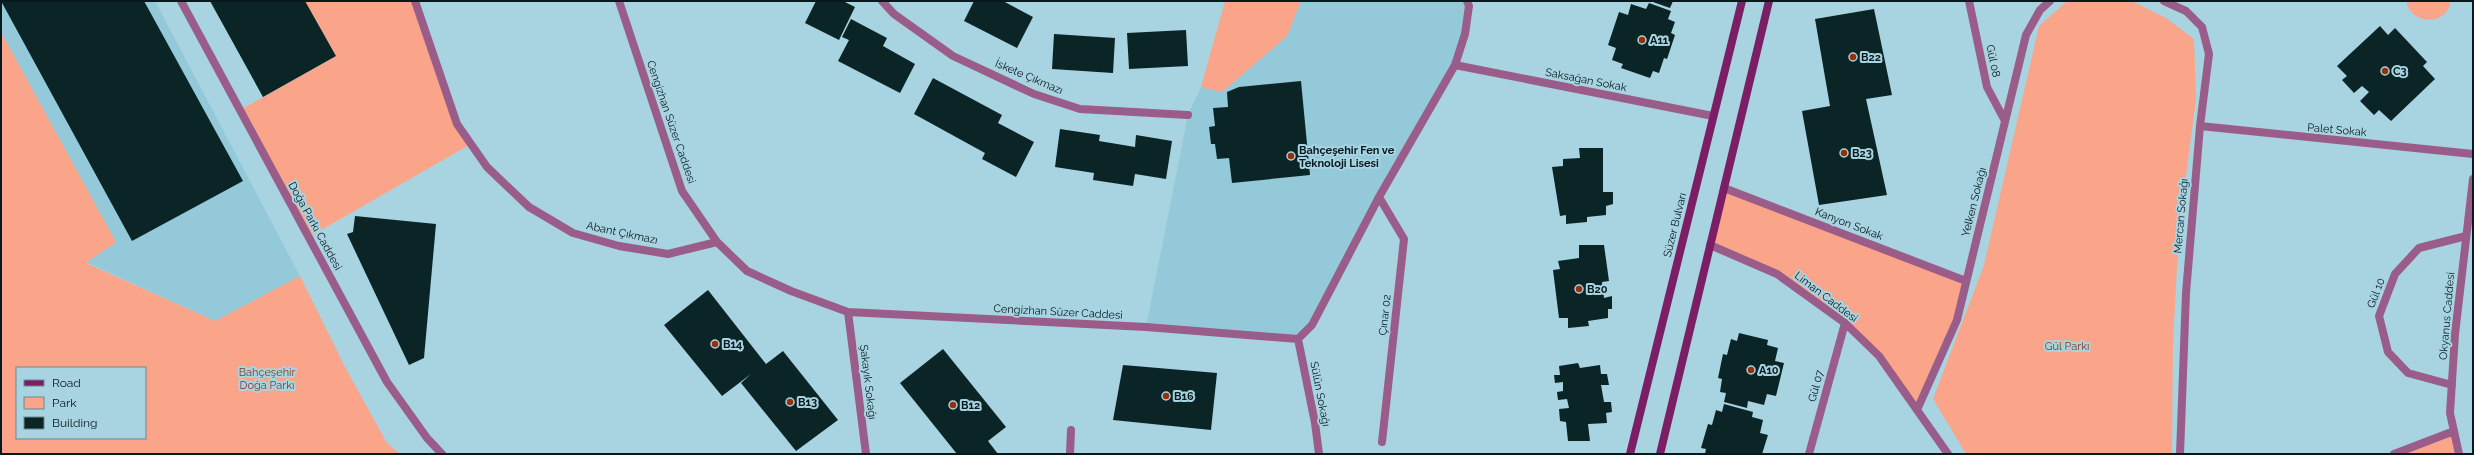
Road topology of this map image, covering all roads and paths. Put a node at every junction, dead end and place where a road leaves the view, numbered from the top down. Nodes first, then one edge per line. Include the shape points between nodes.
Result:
1 (181, 1) edge
2 (415, 1) edge
3 (619, 1) edge
4 (882, 1) edge
5 (1467, 1) edge
6 (1742, 1) edge
7 (1769, 1) edge
8 (1969, 1) edge
9 (2050, 1) edge
10 (2164, 1) edge
11 (1455, 65) junction
12 (1188, 116) dead end
13 (1713, 116) junction
14 (2005, 121) junction
15 (2200, 126) junction
16 (2473, 154) edge
17 (2473, 179) edge
18 (1724, 188) junction
19 (1379, 197) junction
20 (2466, 236) junction
21 (717, 242) junction
22 (1710, 245) junction
23 (1966, 282) junction
24 (848, 312) junction
25 (1845, 323) junction
26 (1298, 339) junction
27 (2452, 386) junction
28 (1917, 410) junction
29 (1070, 430) dead end
30 (2454, 431) junction
31 (1382, 442) dead end
32 (442, 454) edge
33 (866, 454) edge
34 (1070, 454) edge
35 (1319, 454) edge
36 (1630, 454) edge
37 (1660, 454) edge
38 (1808, 454) edge
39 (1948, 454) edge
40 (2180, 454) edge
41 (2394, 454) edge
42 (2458, 454) edge

1 - 32 street, Doğa Parkı Caddesi via 387,382 427,438
2 - 21 street, Abant Çıkmazı via 457,124 487,167 529,207 573,233 619,246 668,254
3 - 21 street, Cengizhan Süzer Caddesi via 682,191
4 - 12 street, İskete Çıkmazı via 894,14 953,56 1034,94 1080,109
5 - 11 street via 1469,6 1465,34
6 - 13 main road, Süzer Bulvarı
7 - 18 main road
8 - 14 street, Gül 08 via 1987,87
9 - 14 street, Yelken Sokağı via 2040,10 2026,35
10 - 15 street, Mercan Sokağı via 2186,11 2202,27 2209,54
11 - 13 street, Saksağan Sokak
11 - 19 street
13 - 36 main road, Süzer Bulvarı
14 - 23 street, Yelken Sokağı
15 - 16 street, Palet Sokak
15 - 40 street, Mercan Sokağı via 2186,292
17 - 20 street, Okyanus Caddesi
18 - 22 main road
18 - 23 street, Kanyon Sokak
19 - 26 street via 1312,325
19 - 31 street, Çınar 02 via 1404,239
20 - 27 street, Okyanus Caddesi
20 - 27 street, Gül 10 via 2419,248 2395,274 2379,316 2388,352 2408,373
21 - 24 street, Cengizhan Süzer Caddesi via 748,271 791,291
22 - 25 street, Liman Caddesi via 1777,274
22 - 37 main road
23 - 28 street, Yelken Sokağı via 1957,320
24 - 26 street, Cengizhan Süzer Caddesi via 1146,327
24 - 33 street, Şakayık Sokağı
25 - 28 street, Liman Caddesi via 1879,356
25 - 38 street, Gül 07
26 - 35 street, Sülün Sokağı
27 - 30 street, Okyanus Caddesi via 2450,413
28 - 39 street, Liman Caddesi
29 - 34 street
30 - 41 street
30 - 42 street, Okyanus Caddesi

